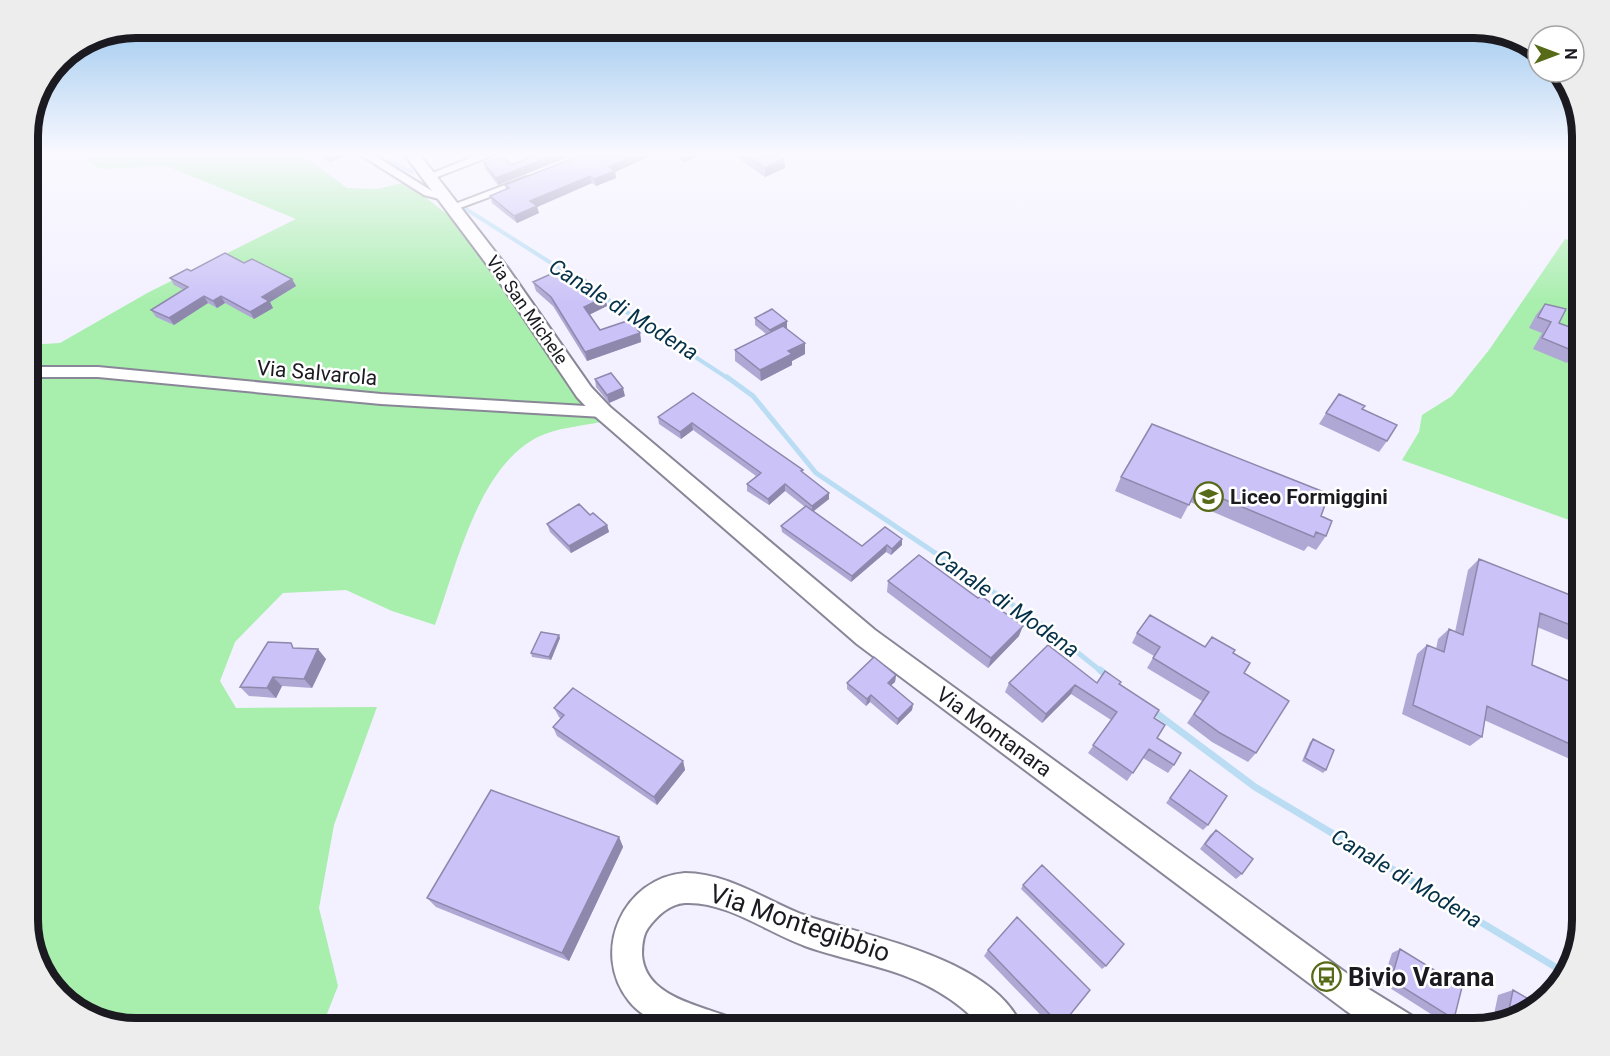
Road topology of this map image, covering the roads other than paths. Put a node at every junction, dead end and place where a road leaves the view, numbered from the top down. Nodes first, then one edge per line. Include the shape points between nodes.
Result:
1 (450, 204) edge
2 (38, 372) edge
3 (603, 412) junction
4 (688, 1018) edge
5 (995, 1018) edge
6 (1385, 1018) edge

1 - 3 main road, Via San Michele via 584,392
2 - 3 street, Via Salvarola via 98,372 381,399
3 - 6 main road, Via Montanara via 866,638
4 - 5 main road, Via Montegibbio via 664,1009 640,989 630,973 626,947 635,919 645,907 670,891 697,888 803,930 915,962 960,986

